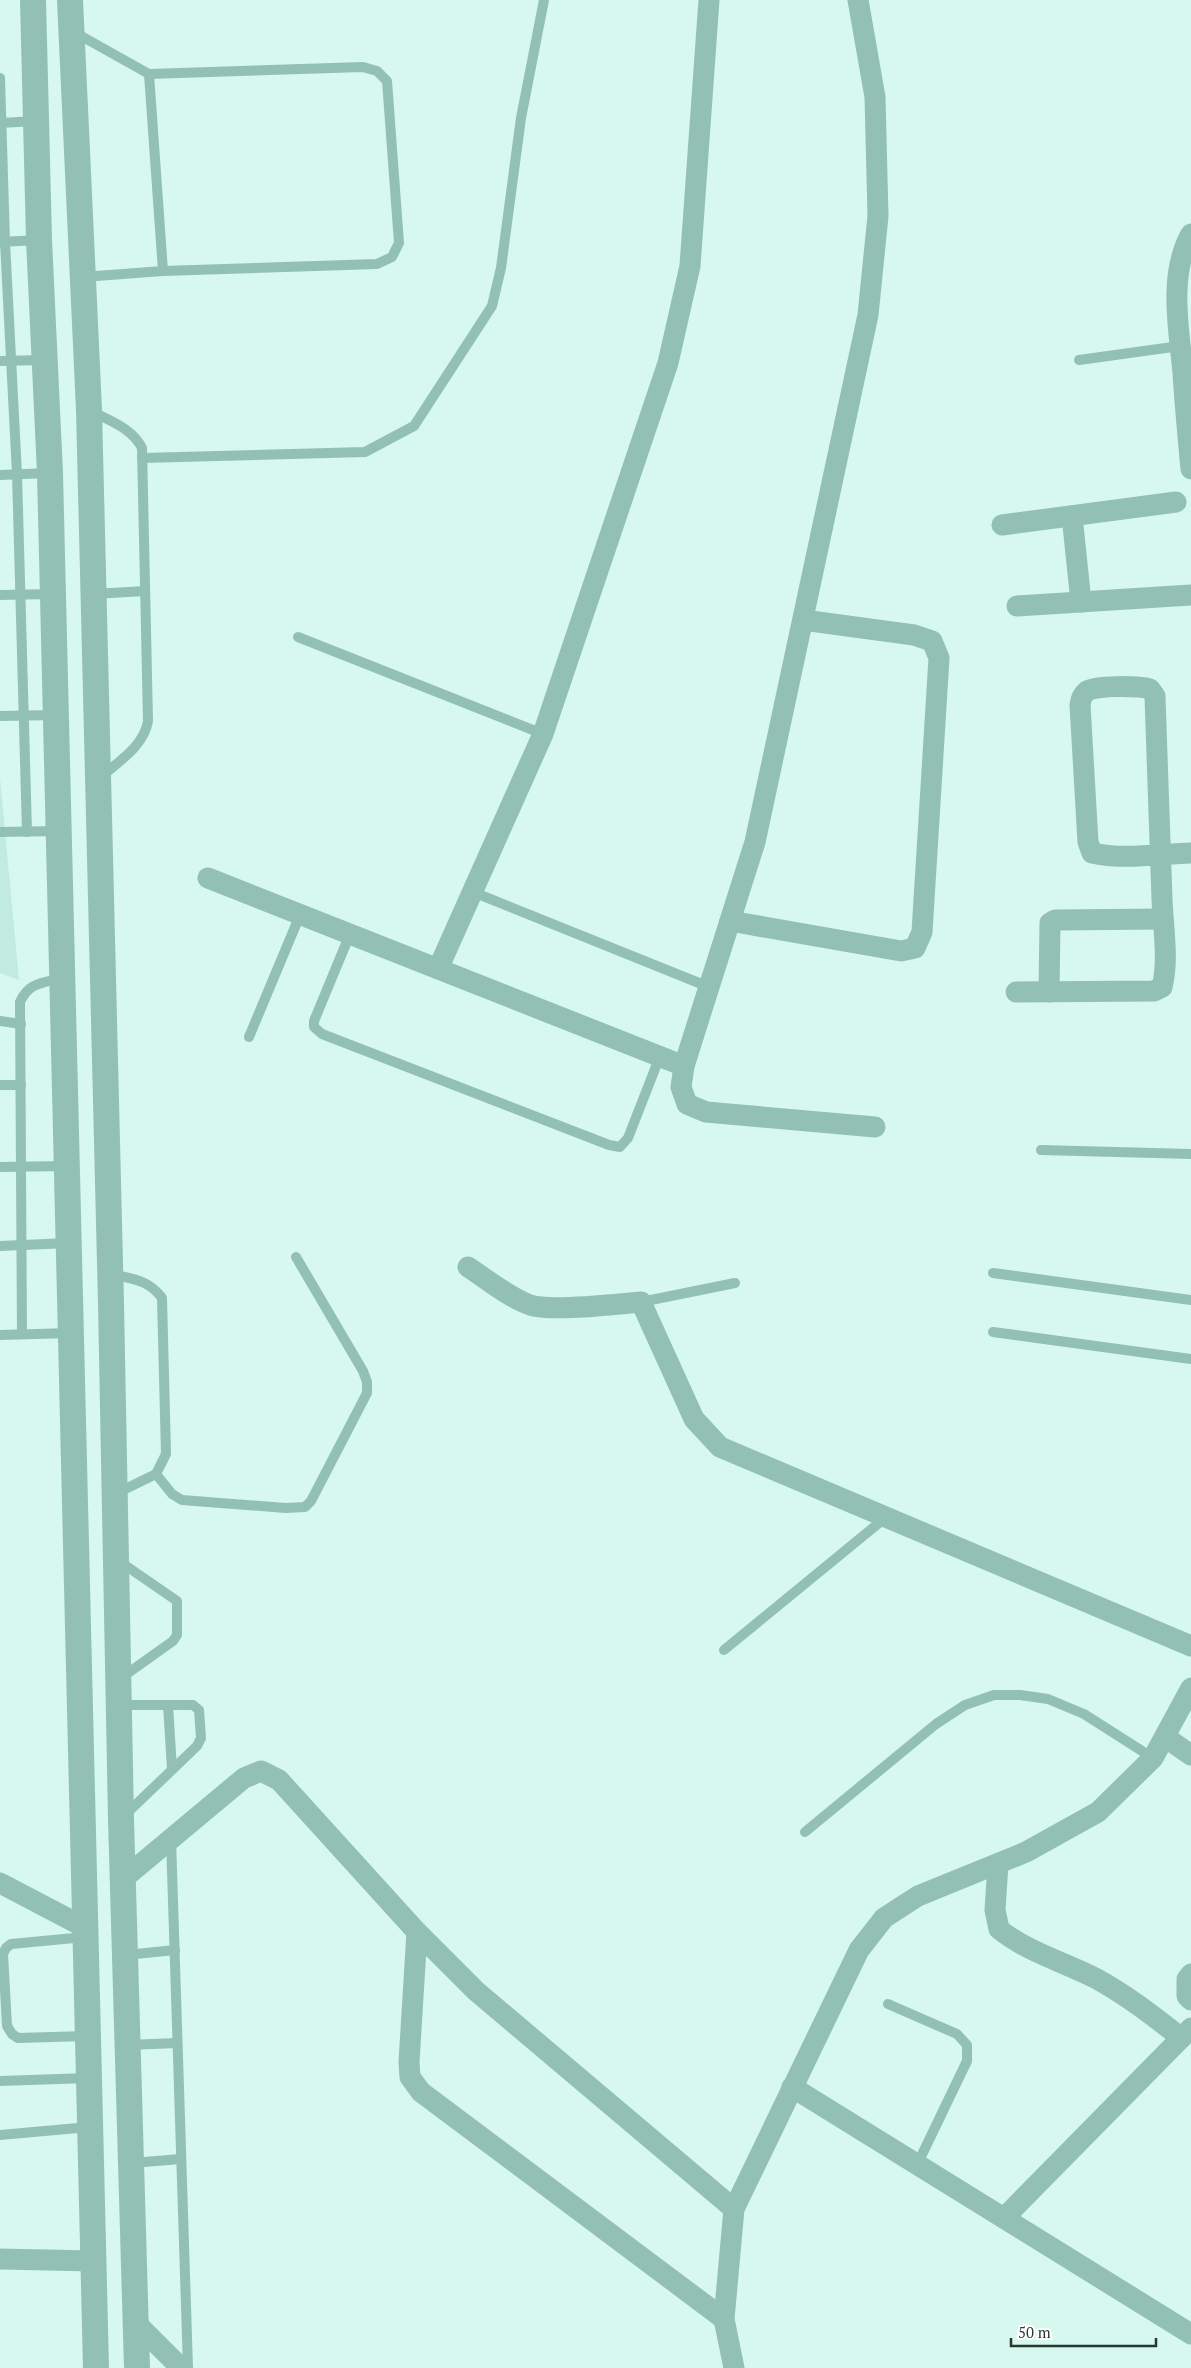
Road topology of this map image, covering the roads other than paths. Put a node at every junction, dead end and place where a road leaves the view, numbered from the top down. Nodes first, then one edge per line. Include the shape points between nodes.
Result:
1 (33, 0) edge
2 (70, 0) edge
3 (544, 0) edge
4 (709, 0) edge
5 (858, 0) edge
6 (71, 30) junction
7 (149, 74) junction
8 (0, 78) edge
9 (36, 121) junction
10 (1, 123) edge
11 (1191, 234) edge
12 (39, 240) junction
13 (2, 242) edge
14 (163, 271) junction
15 (82, 277) junction
16 (1183, 339) edge
17 (11, 360) junction
18 (46, 360) junction
19 (1079, 360) dead end
20 (0, 361) edge
21 (89, 410) junction
22 (142, 458) junction
23 (1191, 469) edge
24 (50, 473) junction
25 (17, 474) junction
26 (0, 475) edge
27 (1176, 502) dead end
28 (1072, 516) junction
29 (1002, 525) dead end
30 (145, 591) junction
31 (53, 594) junction
32 (93, 594) junction
33 (0, 595) edge
34 (21, 595) junction
35 (1191, 595) edge
36 (1081, 602) junction
37 (1018, 606) dead end
38 (803, 620) junction
39 (298, 637) dead end
40 (24, 715) junction
41 (56, 715) junction
42 (0, 716) edge
43 (543, 734) junction
44 (98, 779) junction
45 (59, 831) junction
46 (0, 832) edge
47 (27, 832) junction
48 (1191, 853) edge
49 (1160, 854) junction
50 (208, 878) dead end
51 (473, 892) junction
52 (300, 915) junction
53 (1163, 918) junction
54 (730, 921) junction
55 (350, 934) junction
56 (438, 969) junction
57 (63, 978) junction
58 (709, 987) junction
59 (1016, 992) dead end
60 (1049, 992) junction
61 (0, 1021) edge
62 (21, 1024) junction
63 (249, 1036) dead end
64 (660, 1056) junction
65 (684, 1066) junction
66 (0, 1085) edge
67 (20, 1085) junction
68 (875, 1127) dead end
69 (1041, 1150) dead end
70 (1191, 1154) edge
71 (68, 1166) junction
72 (0, 1167) edge
73 (22, 1167) junction
74 (70, 1243) junction
75 (23, 1245) junction
76 (0, 1246) edge
77 (296, 1257) dead end
78 (468, 1267) dead end
79 (993, 1273) dead end
80 (110, 1274) junction
81 (735, 1283) dead end
82 (1191, 1300) edge
83 (641, 1302) junction
84 (72, 1332) junction
85 (993, 1332) dead end
86 (22, 1334) junction
87 (0, 1335) edge
88 (1191, 1359) edge
89 (156, 1474) junction
90 (114, 1495) junction
91 (885, 1518) junction
92 (115, 1559) junction
93 (1191, 1646) edge
94 (724, 1650) dead end
95 (1191, 1688) edge
96 (118, 1693) junction
97 (168, 1705) junction
98 (1165, 1737) junction
99 (1191, 1755) edge
100 (1153, 1758) junction
101 (172, 1769) junction
102 (121, 1819) junction
103 (805, 1832) dead end
104 (171, 1839) junction
105 (998, 1864) junction
106 (123, 1878) junction
107 (0, 1883) edge
108 (85, 1932) junction
109 (418, 1932) junction
110 (174, 1950) junction
111 (125, 1955) junction
112 (1191, 1974) edge
113 (1191, 2000) edge
114 (888, 2004) dead end
115 (1186, 2033) edge
116 (87, 2036) junction
117 (177, 2043) junction
118 (127, 2045) junction
119 (88, 2078) junction
120 (0, 2081) edge
121 (792, 2087) junction
122 (89, 2127) junction
123 (0, 2135) edge
124 (181, 2159) junction
125 (130, 2163) junction
126 (917, 2164) junction
127 (734, 2210) junction
128 (1004, 2218) junction
129 (0, 2259) edge
130 (93, 2261) junction
131 (724, 2319) junction
132 (136, 2322) junction
133 (1191, 2334) edge
134 (96, 2368) edge
135 (137, 2368) edge
136 (181, 2368) edge
137 (188, 2368) edge
138 (734, 2368) edge

1 - 9 street
2 - 6 street
3 - 22 lane via 521,118 492,306 414,426 365,452
4 - 43 street via 690,266 668,363
5 - 38 street via 876,97 878,216 868,315
6 - 7 lane
6 - 15 street
7 - 14 lane
7 - 14 lane via 363,67 377,71 387,81 399,243 392,257 377,264
8 - 10 lane
9 - 10 lane
9 - 12 street
10 - 13 lane
11 - 16 street via 1184,247 1178,283
12 - 13 lane
12 - 18 street
13 - 17 lane
14 - 15 lane
15 - 21 street
16 - 19 lane
16 - 23 street
17 - 18 lane
17 - 20 lane
17 - 25 lane
18 - 24 street
21 - 22 lane via 136,437 142,448
21 - 32 street
22 - 30 lane
24 - 25 lane
24 - 31 street
25 - 26 lane
25 - 34 lane
27 - 28 street
28 - 29 street
28 - 36 street
30 - 32 lane
30 - 44 lane via 146,731 139,742
31 - 34 lane
31 - 41 street
32 - 44 street
33 - 34 lane
34 - 40 lane
35 - 36 street
36 - 37 street
38 - 54 street via 755,842
38 - 54 street via 914,635 932,641 939,658 922,932 915,948 901,951
39 - 43 lane
40 - 41 lane
40 - 42 lane
40 - 47 lane
41 - 45 street
43 - 51 street
44 - 80 street
45 - 47 lane
45 - 57 street
46 - 47 lane
48 - 49 street
49 - 49 street via 1104,856 1092,853 1088,842 1080,705 1088,690 1140,686 1150,689 1155,696
49 - 53 street
50 - 52 street
51 - 56 street
51 - 58 lane
52 - 55 street
52 - 63 lane
53 - 60 street via 1055,920 1049,931
53 - 60 street via 1165,975 1162,987 1154,991
54 - 58 street
55 - 56 street
55 - 64 lane via 314,1020 314,1027 322,1034 620,1148 628,1138
56 - 64 street
57 - 62 lane via 25,991 20,1002
57 - 71 street
58 - 65 street
59 - 60 street
61 - 62 lane
62 - 67 lane
64 - 65 street
65 - 68 street via 681,1087 687,1104 706,1112
66 - 67 lane
67 - 73 lane
69 - 70 lane
71 - 73 lane
71 - 74 street
72 - 73 lane
73 - 75 lane
74 - 75 lane
74 - 84 street
75 - 76 lane
75 - 86 lane
77 - 89 lane via 367,1382 367,1393 311,1501 305,1507 286,1508 182,1500 172,1494
78 - 83 street via 532,1305
79 - 82 lane
80 - 89 lane via 145,1282 162,1298 166,1454
80 - 90 street
81 - 83 lane
83 - 91 street via 694,1419 720,1447
84 - 86 lane
84 - 108 street
85 - 88 lane
86 - 87 lane
89 - 90 lane
90 - 92 street
91 - 93 street
91 - 94 lane
92 - 96 street
92 - 96 lane via 177,1601 177,1635
95 - 98 street
96 - 97 lane
96 - 102 street
97 - 101 lane
97 - 101 lane via 193,1705 199,1710 201,1738 197,1746
98 - 99 street
98 - 100 street
100 - 103 lane via 1084,1714 1048,1699 1020,1694 994,1695 965,1706 936,1724
100 - 105 street via 1098,1812
101 - 102 lane
102 - 106 street
104 - 106 street
104 - 109 street via 244,1778 261,1771 278,1780
104 - 110 lane
105 - 115 street via 995,1910 999,1929 1014,1941 1096,1979
105 - 121 street via 918,1896 884,1918 859,1950
106 - 111 street
107 - 108 street
108 - 116 street
108 - 116 lane via 11,1944 3,1954 7,2026 12,2034 18,2038
109 - 127 street via 476,1991
109 - 131 street via 409,2062 410,2076 421,2092
110 - 111 lane
110 - 117 lane
111 - 118 street
112 - 113 street via 1187,1996
114 - 126 lane via 957,2034 967,2045 967,2061
115 - 128 street
116 - 119 street
117 - 118 lane
117 - 124 lane
118 - 125 street
119 - 120 lane
119 - 122 street
121 - 126 street
121 - 127 street
122 - 123 lane
122 - 130 street
124 - 125 lane
124 - 137 lane
125 - 132 street
126 - 128 street
127 - 131 street
128 - 133 street
129 - 130 street
130 - 134 street
131 - 138 street
132 - 135 street
132 - 136 street

